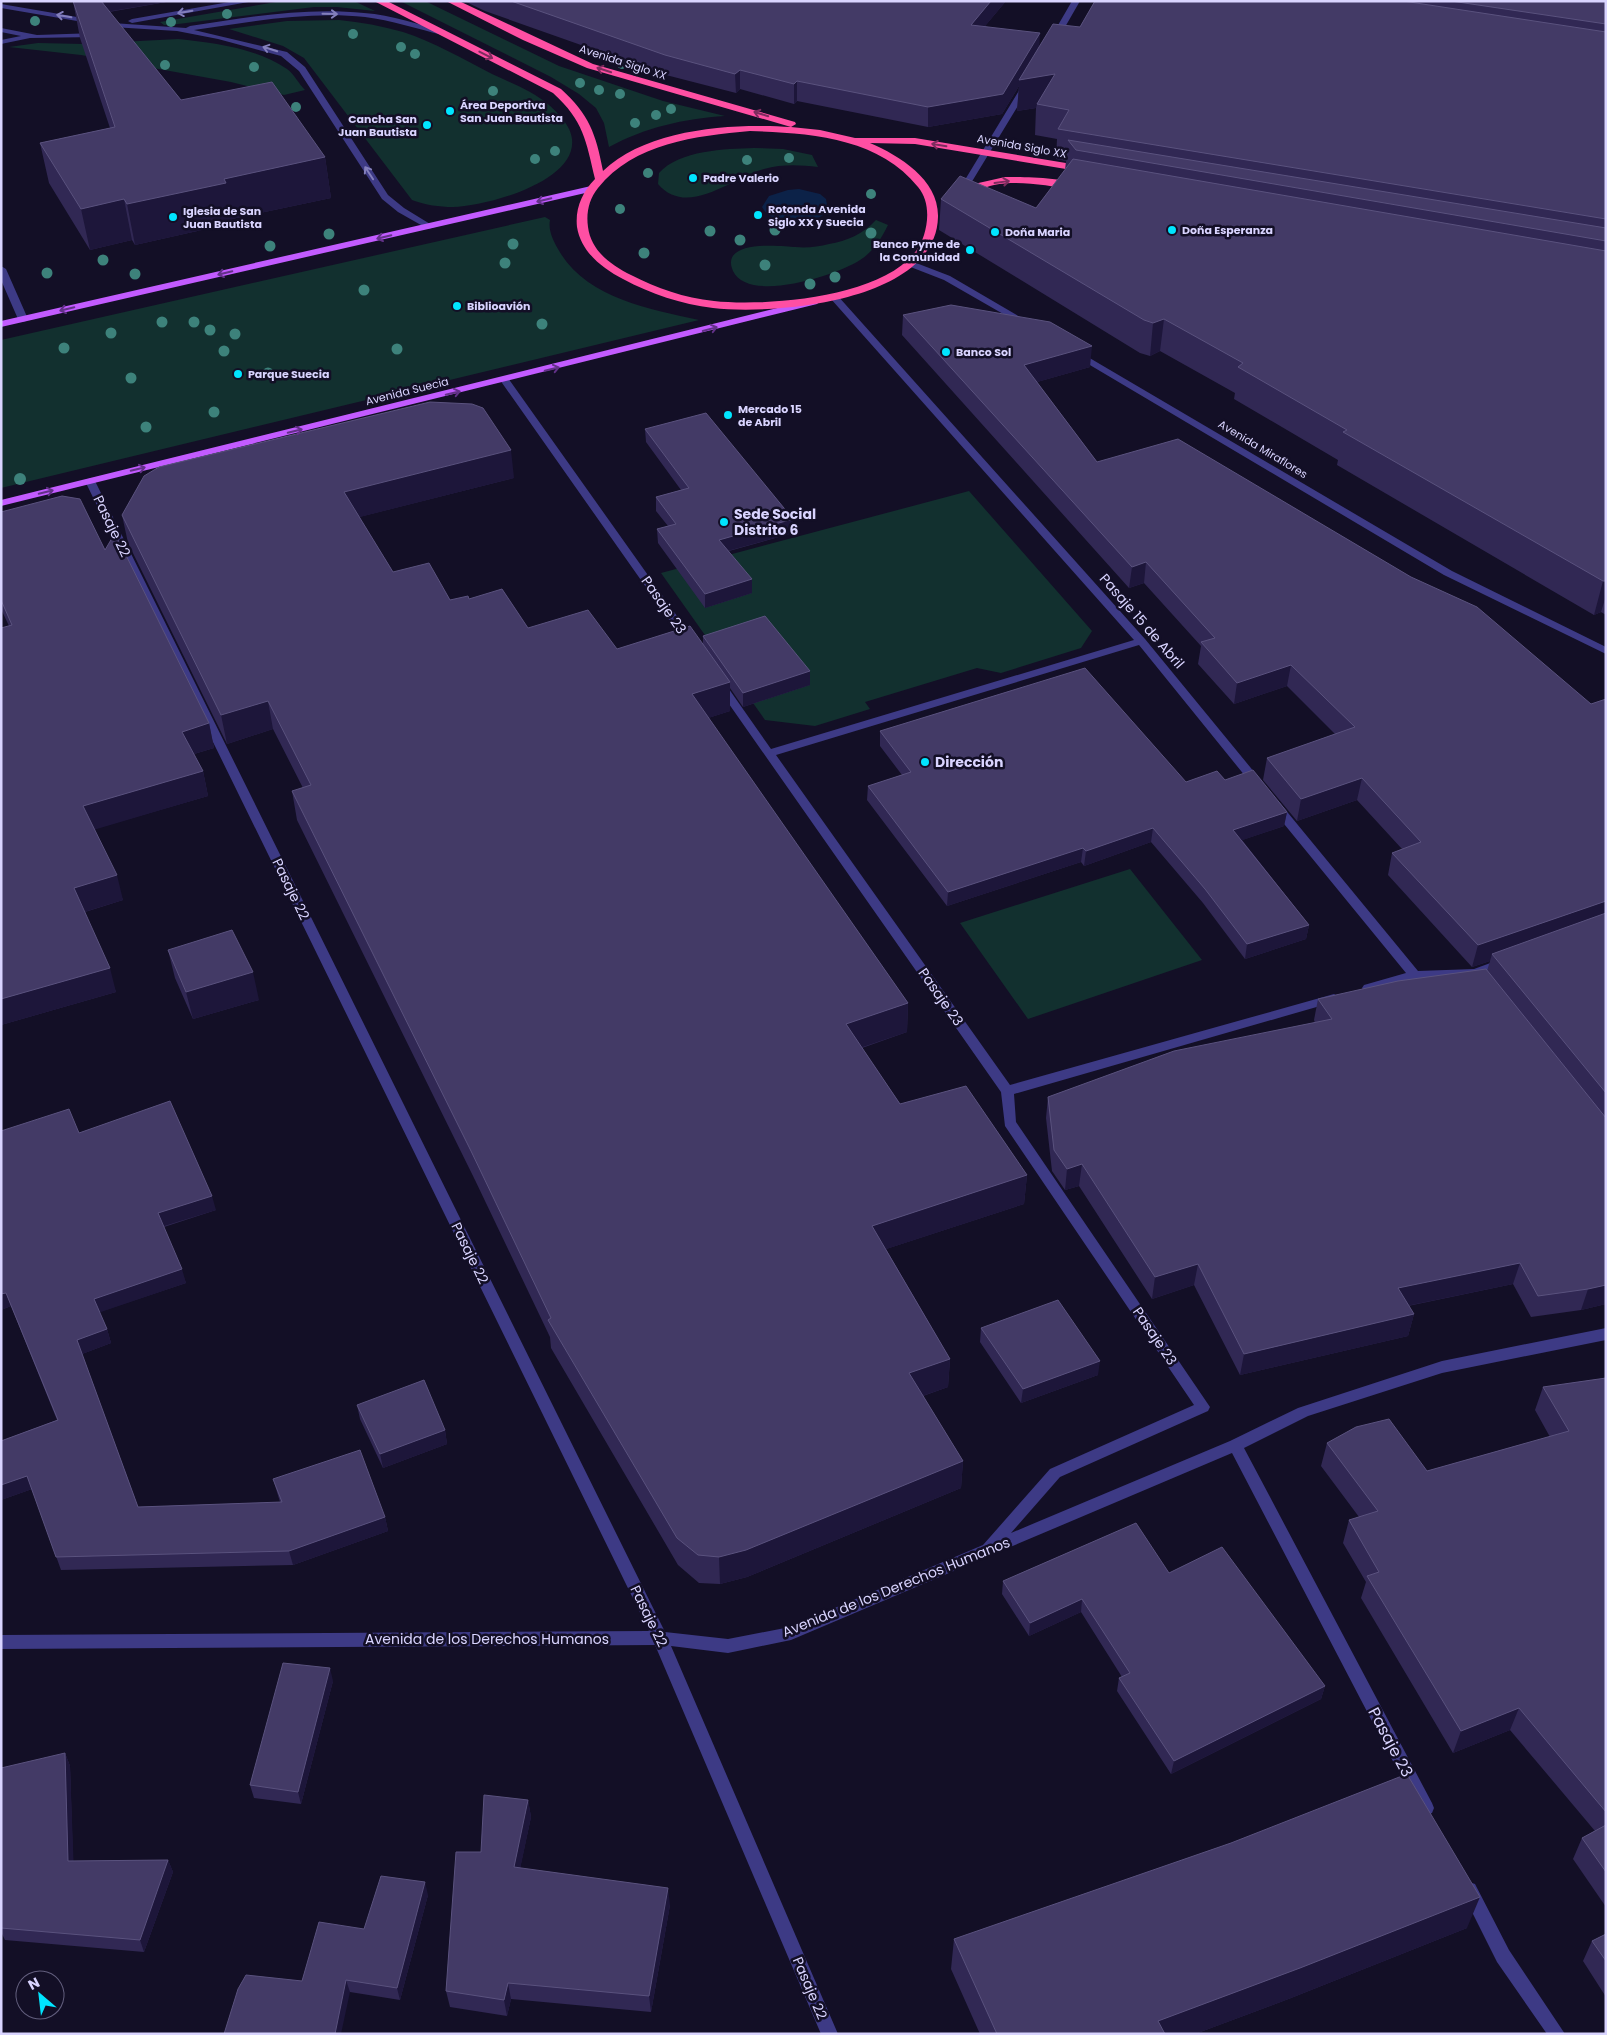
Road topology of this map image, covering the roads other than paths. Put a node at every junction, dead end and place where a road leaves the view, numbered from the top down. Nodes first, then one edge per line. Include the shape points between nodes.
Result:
1 (250, 1) edge
2 (380, 1) edge
3 (451, 1) edge
4 (1076, 1) edge
5 (1, 6) edge
6 (112, 25) junction
7 (1, 30) edge
8 (177, 30) junction
9 (443, 33) junction
10 (36, 36) junction
11 (1, 42) edge
12 (1051, 44) edge
13 (1031, 78) edge
14 (824, 134) junction
15 (847, 140) junction
16 (987, 152) junction
17 (1098, 172) edge
18 (600, 179) junction
19 (591, 189) junction
20 (1087, 189) edge
21 (957, 199) joint
22 (946, 212) edge
23 (431, 227) junction
24 (931, 232) junction
25 (911, 264) junction
26 (1, 269) edge
27 (834, 298) junction
28 (817, 301) junction
29 (23, 319) junction
30 (1, 324) edge
31 (1038, 330) edge
32 (1064, 346) edge
33 (505, 380) junction
34 (90, 481) junction
35 (1, 502) edge
36 (1140, 641) junction
37 (1606, 650) edge
38 (700, 656) edge
39 (711, 672) edge
40 (769, 753) junction
41 (1513, 959) edge
42 (1415, 975) junction
43 (1007, 1091) junction
44 (1606, 1334) edge
45 (1235, 1445) junction
46 (987, 1550) junction
47 (660, 1638) junction
48 (1, 1642) edge
49 (1434, 1824) edge
50 (1462, 1876) edge
51 (830, 2034) edge
52 (1557, 2034) edge

1 -> 6 street
2 - 9 highway
14 -> 3 highway, Avenida Siglo XX via 590,66
4 - 12 street
6 -> 5 street
6 - 8 street
6 - 10 street
7 - 10 street
8 -> 9 street via 294,14 327,13 365,15
8 - 10 street
23 -> 8 street via 385,197 302,69 284,54 261,46
9 -> 18 highway via 556,91 575,106 586,121
10 - 11 street
13 - 16 street
14 - 15 highway
14 - 18 highway via 758,128 699,134 631,156
16 -> 15 highway, Avenida Siglo XX via 915,141
15 - 24 highway via 884,154 918,179 932,205 934,219
16 - 17 highway, Avenida Siglo XX
16 - 21 street
18 - 19 highway
19 -> 23 main road
19 - 28 highway via 581,216 587,243 610,268 627,279 671,296 724,306 779,306
21 -> 20 highway via 984,185 1020,180
22 - 24 highway
23 -> 29 main road
24 - 25 highway via 926,248
25 - 27 highway via 892,276
25 - 31 street via 962,287
26 - 29 street
27 - 28 highway
27 - 36 street, Pasaje 15 de Abril
33 -> 28 main road, Avenida Suecia
29 - 30 main road
32 - 37 street, Avenida Miraflores via 1448,573
34 -> 33 main road, Avenida Suecia
33 - 38 street, Pasaje 23
35 -> 34 main road, Avenida Suecia
34 - 47 street, Pasaje 22
36 - 40 street
36 - 42 street, Pasaje 15 de Abril
39 - 40 street, Pasaje 23
40 - 43 street, Pasaje 23
41 - 42 street via 1478,977
42 - 43 street
43 - 46 street, Pasaje 23 via 1010,1123 1203,1407 1055,1474
44 - 45 street, Avenida de los Derechos Humanos via 1442,1367 1304,1412
45 - 46 street, Avenida de los Derechos Humanos
45 - 49 street, Pasaje 23
46 - 47 street, Avenida de los Derechos Humanos via 791,1633 728,1646
47 - 48 street, Avenida de los Derechos Humanos
47 - 51 street, Pasaje 22
50 - 52 street via 1504,1956

